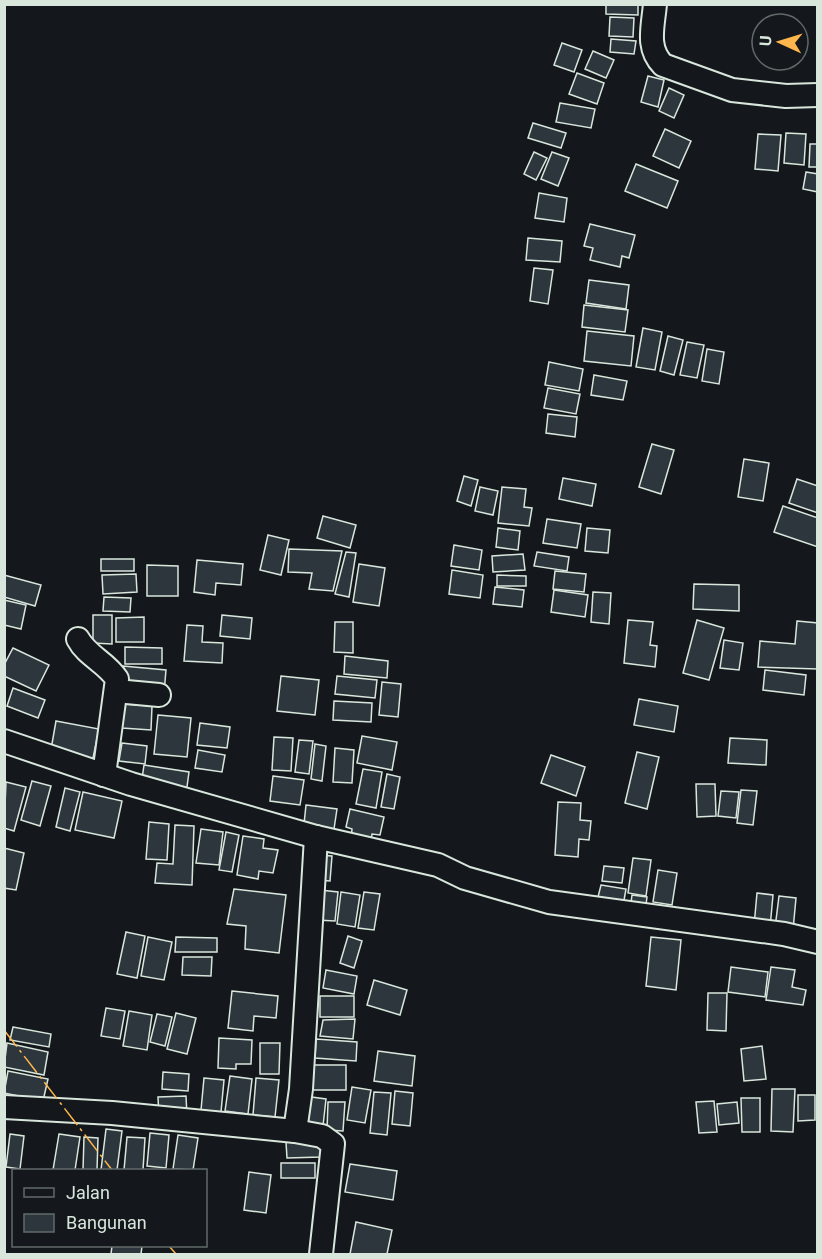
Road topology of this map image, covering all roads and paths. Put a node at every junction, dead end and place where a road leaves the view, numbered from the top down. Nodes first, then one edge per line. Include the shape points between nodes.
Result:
1 (655, 4) edge
2 (818, 95) edge
3 (78, 639) dead end
4 (116, 691) junction
5 (159, 695) dead end
6 (4, 741) edge
7 (104, 775) junction
8 (316, 837) junction
9 (818, 942) edge
10 (4, 1107) edge
11 (296, 1131) junction
12 (321, 1254) edge

1 - 2 street via 651,47 663,65 732,90
3 - 4 street via 84,650 110,669 117,679
4 - 5 street
4 - 7 street
6 - 7 street
7 - 8 street
8 - 9 street via 438,865 465,878 549,902
8 - 11 street
10 - 11 street
11 - 12 street via 322,1136 333,1144

